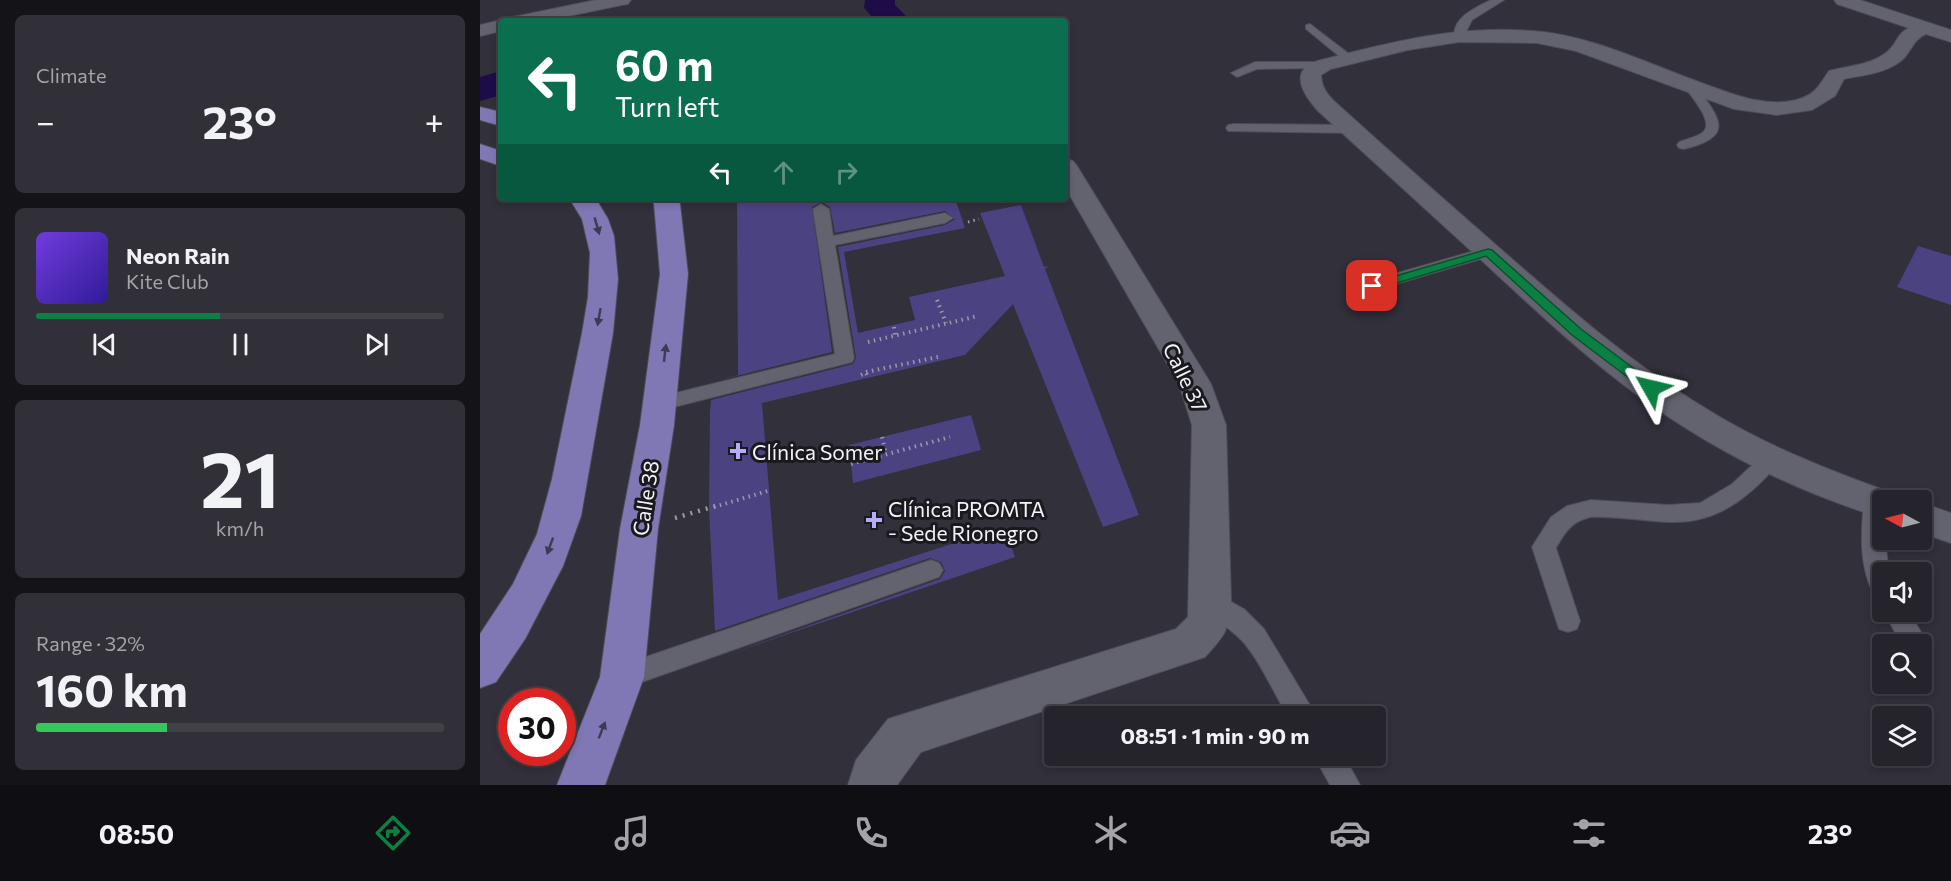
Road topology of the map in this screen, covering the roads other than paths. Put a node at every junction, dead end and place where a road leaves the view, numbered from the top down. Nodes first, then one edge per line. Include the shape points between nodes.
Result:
1 (622, 0) edge
2 (1500, 0) edge
3 (1843, 0) edge
4 (533, 18) edge
5 (498, 26) edge
6 (1310, 27) dead end
7 (1924, 28) junction
8 (480, 31) edge
9 (1459, 36) junction
10 (1951, 36) edge
11 (1349, 58) junction
12 (1324, 65) junction
13 (1237, 73) dead end
14 (1691, 87) junction
15 (480, 113) edge
16 (498, 118) edge
17 (1233, 128) dead end
18 (1352, 129) junction
19 (1684, 146) dead end
20 (480, 151) edge
21 (498, 158) edge
22 (1068, 171) edge
23 (585, 201) edge
24 (665, 201) edge
25 (821, 209) dead end
26 (945, 218) dead end
27 (826, 242) junction
28 (1488, 252) junction
29 (1372, 286) dead end
30 (658, 404) junction
31 (1771, 459) junction
32 (1872, 500) edge
33 (1932, 521) edge
34 (1951, 528) edge
35 (931, 570) dead end
36 (1210, 600) junction
37 (1568, 621) dead end
38 (480, 668) edge
39 (622, 677) junction
40 (1296, 706) edge
41 (1334, 766) edge
42 (581, 785) edge
43 (872, 785) edge
44 (1346, 785) edge

1 - 4 street
2 - 9 lane via 1464,22
3 - 7 street
5 - 8 street
6 - 11 lane
7 - 10 street
7 - 14 street via 1908,35 1904,47 1889,62 1836,75 1828,92 1804,105 1758,107
9 - 11 street
9 - 14 street via 1537,37 1581,46
11 - 12 street
12 - 13 lane via 1255,66
12 - 18 street via 1311,73 1311,86
14 - 19 lane via 1713,119 1713,128 1708,135
15 - 16 main road
17 - 18 lane
18 - 28 street
20 - 21 main road
22 - 36 street, Calle 37 via 1194,384 1209,425
23 -> 38 main road via 599,231 604,259 603,296 568,490 550,550 514,619
30 -> 24 main road, Calle 38 via 674,274
25 - 27 lane
26 - 27 lane
27 - 30 lane via 845,358
28 - 29 lane
28 - 31 street via 1577,332 1670,402
30 - 39 main road, Calle 38
31 - 32 street
31 - 37 lane via 1744,488 1701,512 1583,509 1562,520 1545,547
33 - 34 street
35 - 39 lane
36 - 40 lane via 1255,637
36 - 43 street, Calle 37 via 1208,624 1190,644 905,735 873,777
42 -> 39 main road, Calle 38
41 - 44 lane

